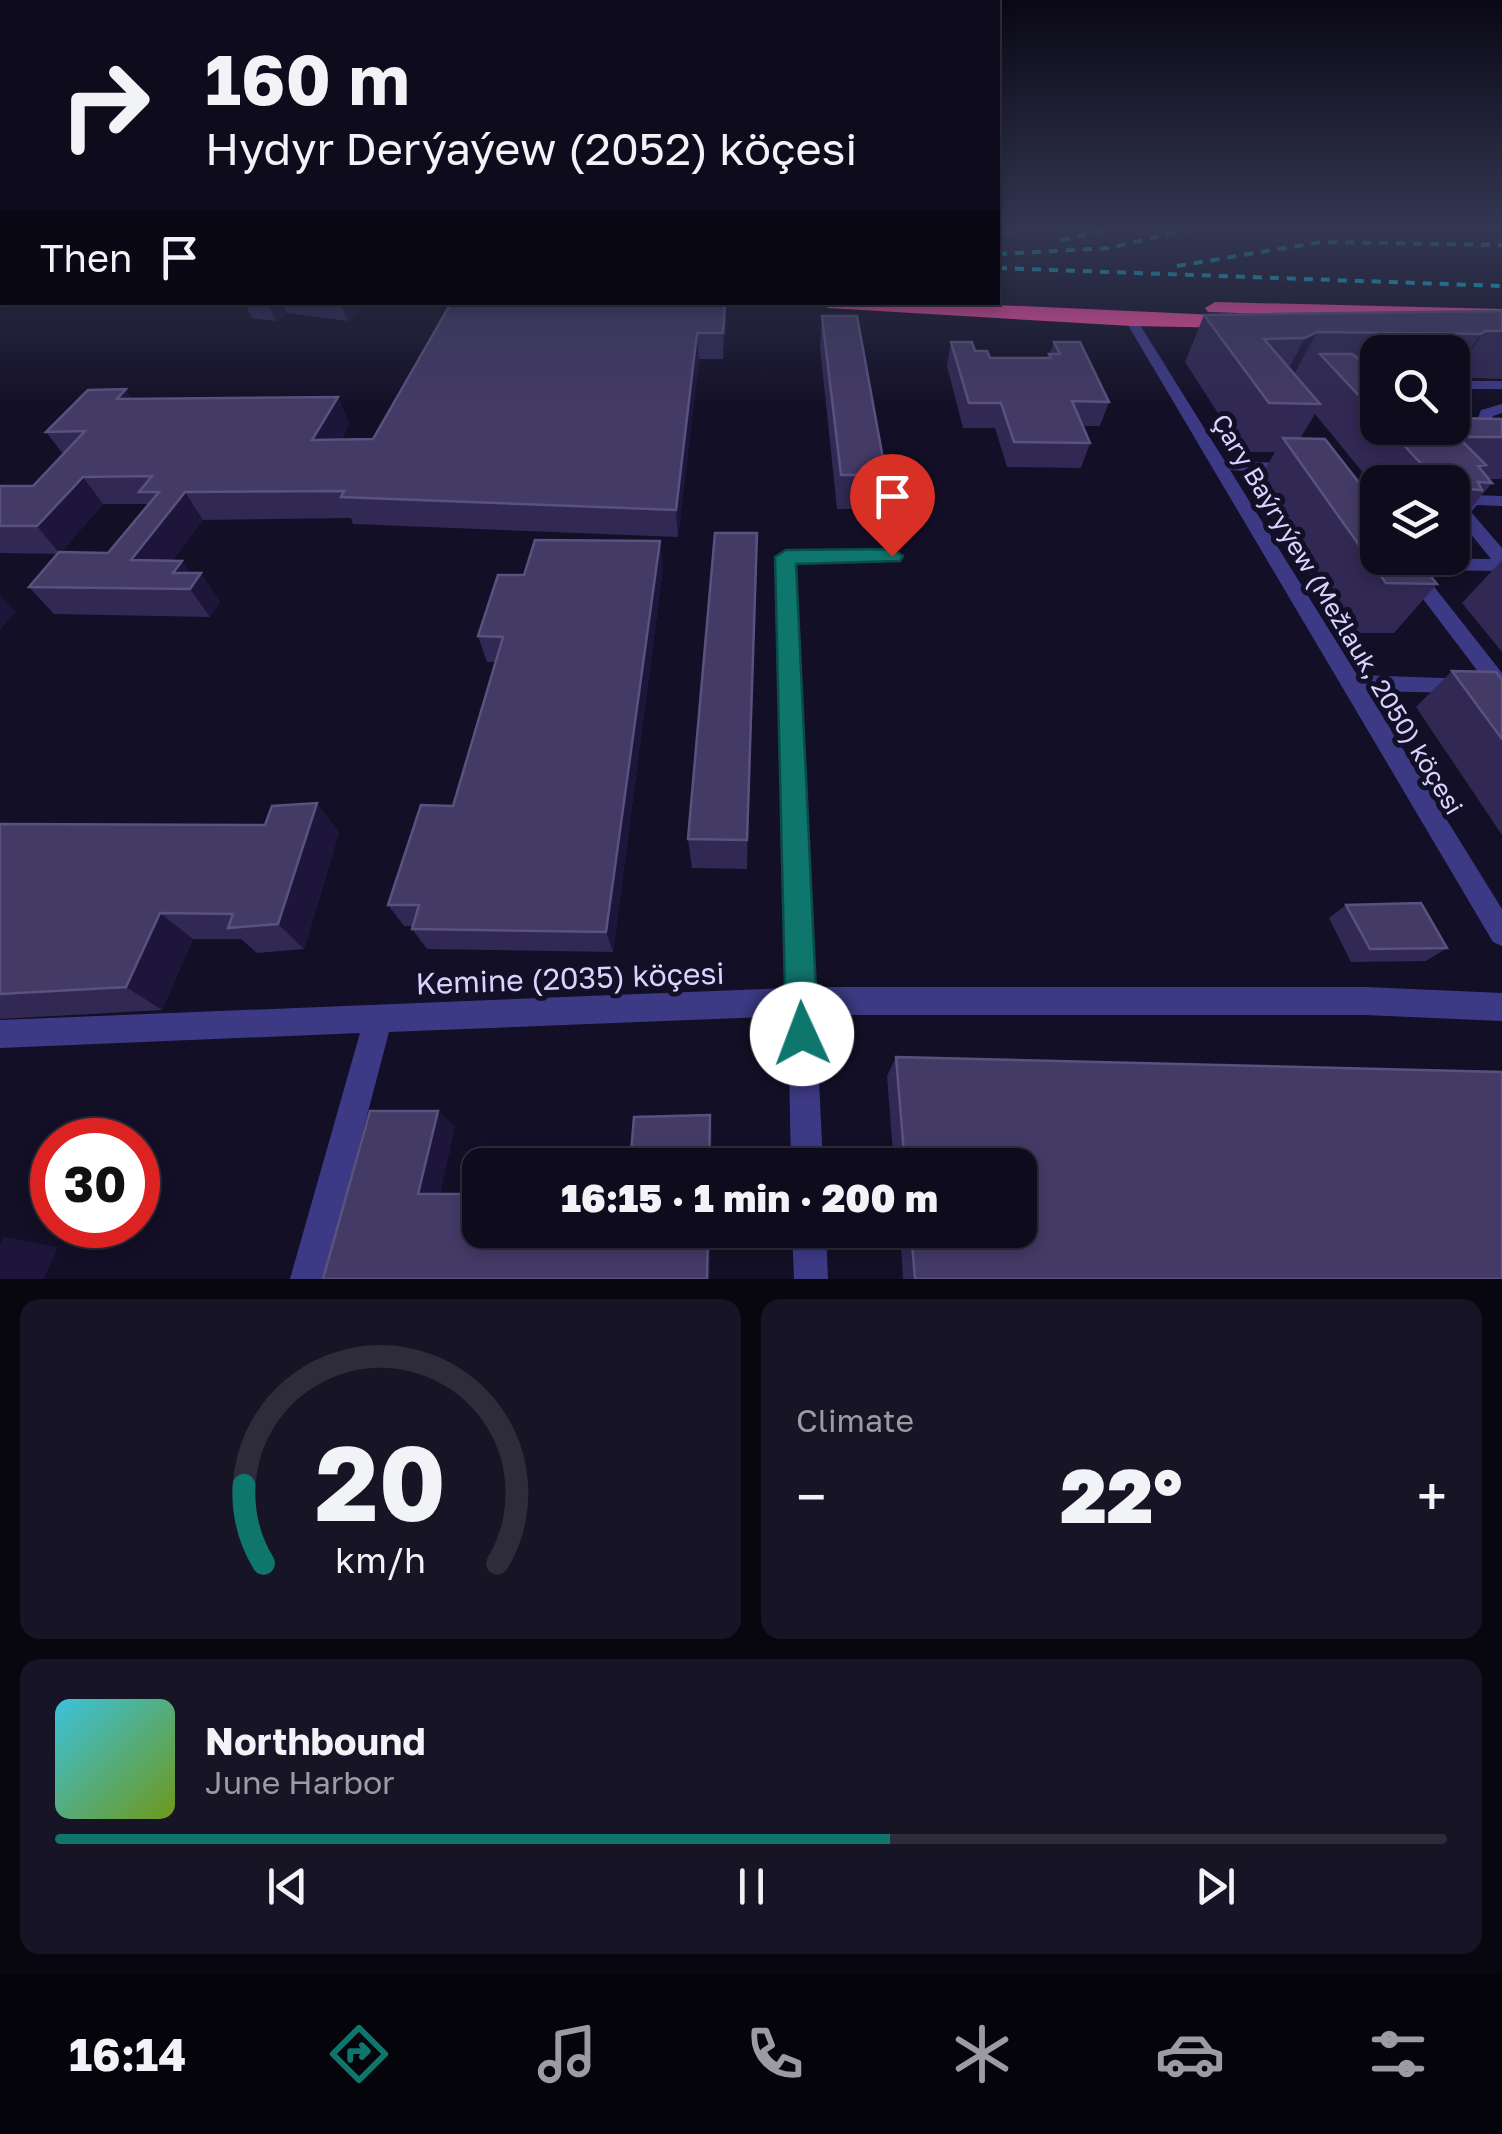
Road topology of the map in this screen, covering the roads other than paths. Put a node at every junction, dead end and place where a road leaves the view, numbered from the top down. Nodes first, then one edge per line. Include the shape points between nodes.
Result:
1 (1000, 298) edge
2 (878, 305) edge
3 (1502, 315) edge
4 (1130, 320) junction
5 (1502, 326) edge
6 (1470, 385) edge
7 (1502, 385) edge
8 (1502, 408) edge
9 (1470, 433) edge
10 (1218, 464) junction
11 (1312, 470) edge
12 (1502, 501) edge
13 (892, 556) dead end
14 (1470, 562) edge
15 (1502, 562) edge
16 (1415, 575) edge
17 (1350, 684) junction
18 (1501, 686) edge
19 (1502, 934) edge
20 (801, 1000) junction
21 (1502, 1007) edge
22 (379, 1018) junction
23 (0, 1034) edge
24 (806, 1148) edge
25 (810, 1248) edge
26 (307, 1279) edge
27 (811, 1279) edge

1 - 3 highway
2 - 4 highway
4 - 5 highway
4 - 10 street, Çary Baýryýew (Mežlauk, 2050) köçesi
6 - 7 street
8 - 9 street via 1486,414 1482,429
10 - 11 street
10 - 17 street, Çary Baýryýew (Mežlauk, 2050) köçesi
12 - 15 street via 1472,500 1462,512
13 - 20 street via 786,557
14 - 15 street
16 - 18 street
17 - 18 street
17 - 19 street, Çary Baýryýew (Mežlauk, 2050) köçesi
20 - 21 street, Kemine (2035) köçesi
20 - 22 street, Kemine (2035) köçesi
20 - 24 street
22 - 23 street, Kemine (2035) köçesi
22 - 26 street
25 - 27 street

